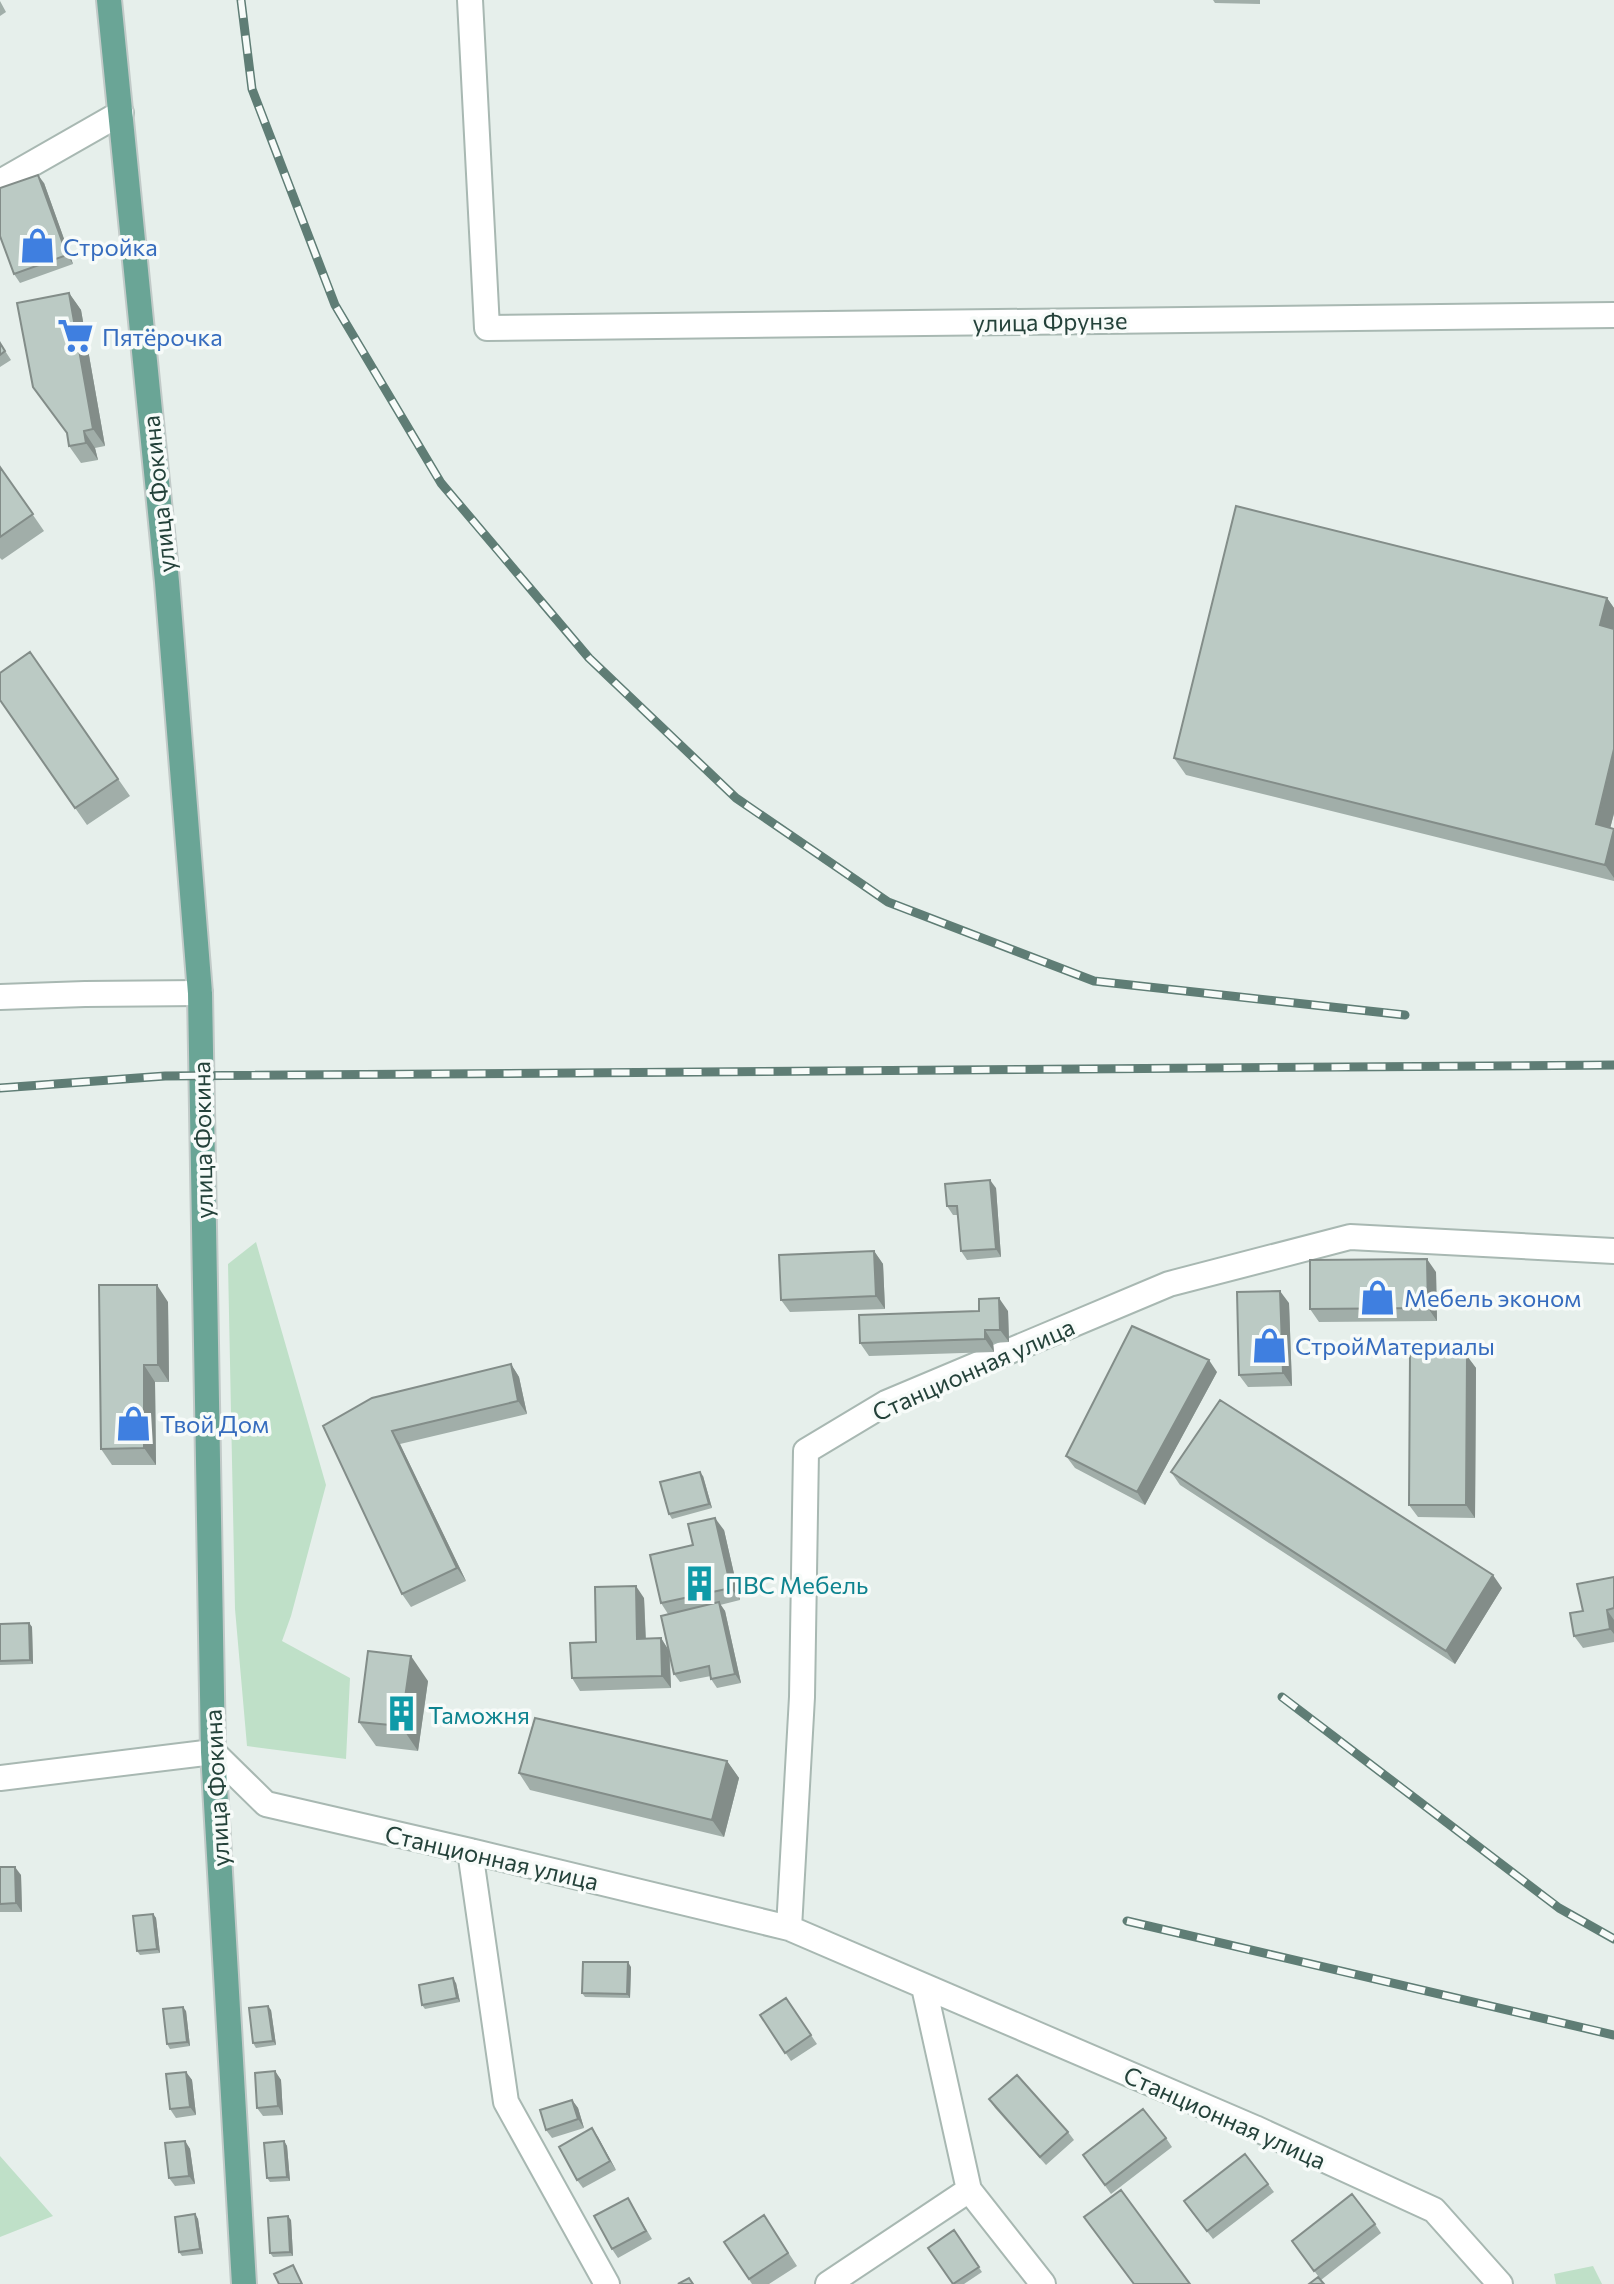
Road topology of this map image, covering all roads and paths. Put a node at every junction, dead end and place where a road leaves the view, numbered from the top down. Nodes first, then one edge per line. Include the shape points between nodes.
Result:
1 (109, 0) edge
2 (470, 0) edge
3 (121, 113) junction
4 (0, 182) edge
5 (1614, 315) edge
6 (200, 993) junction
7 (0, 997) edge
8 (1614, 1251) edge
9 (213, 1752) junction
10 (0, 1778) edge
11 (470, 1851) junction
12 (789, 1928) junction
13 (924, 1987) junction
14 (969, 2190) junction
15 (244, 2284) edge
16 (607, 2284) edge
17 (828, 2284) edge
18 (1043, 2284) edge
19 (1500, 2284) edge

1 - 3 main road, улица Фокина
2 - 5 street, улица Фрунзе via 487,328
3 - 4 street
3 - 6 main road, улица Фокина
6 - 7 street
6 - 9 main road, улица Фокина
8 - 12 street, Станционная улица via 1350,1237 1169,1284 886,1403 806,1451 802,1697
9 - 10 street
9 - 11 street, Станционная улица via 266,1804
9 - 15 main road, улица Фокина
11 - 12 street, Станционная улица
11 - 16 street via 506,2102
12 - 13 street, Станционная улица
13 - 14 street
13 - 19 street, Станционная улица via 1434,2210
14 - 17 street
14 - 18 street

